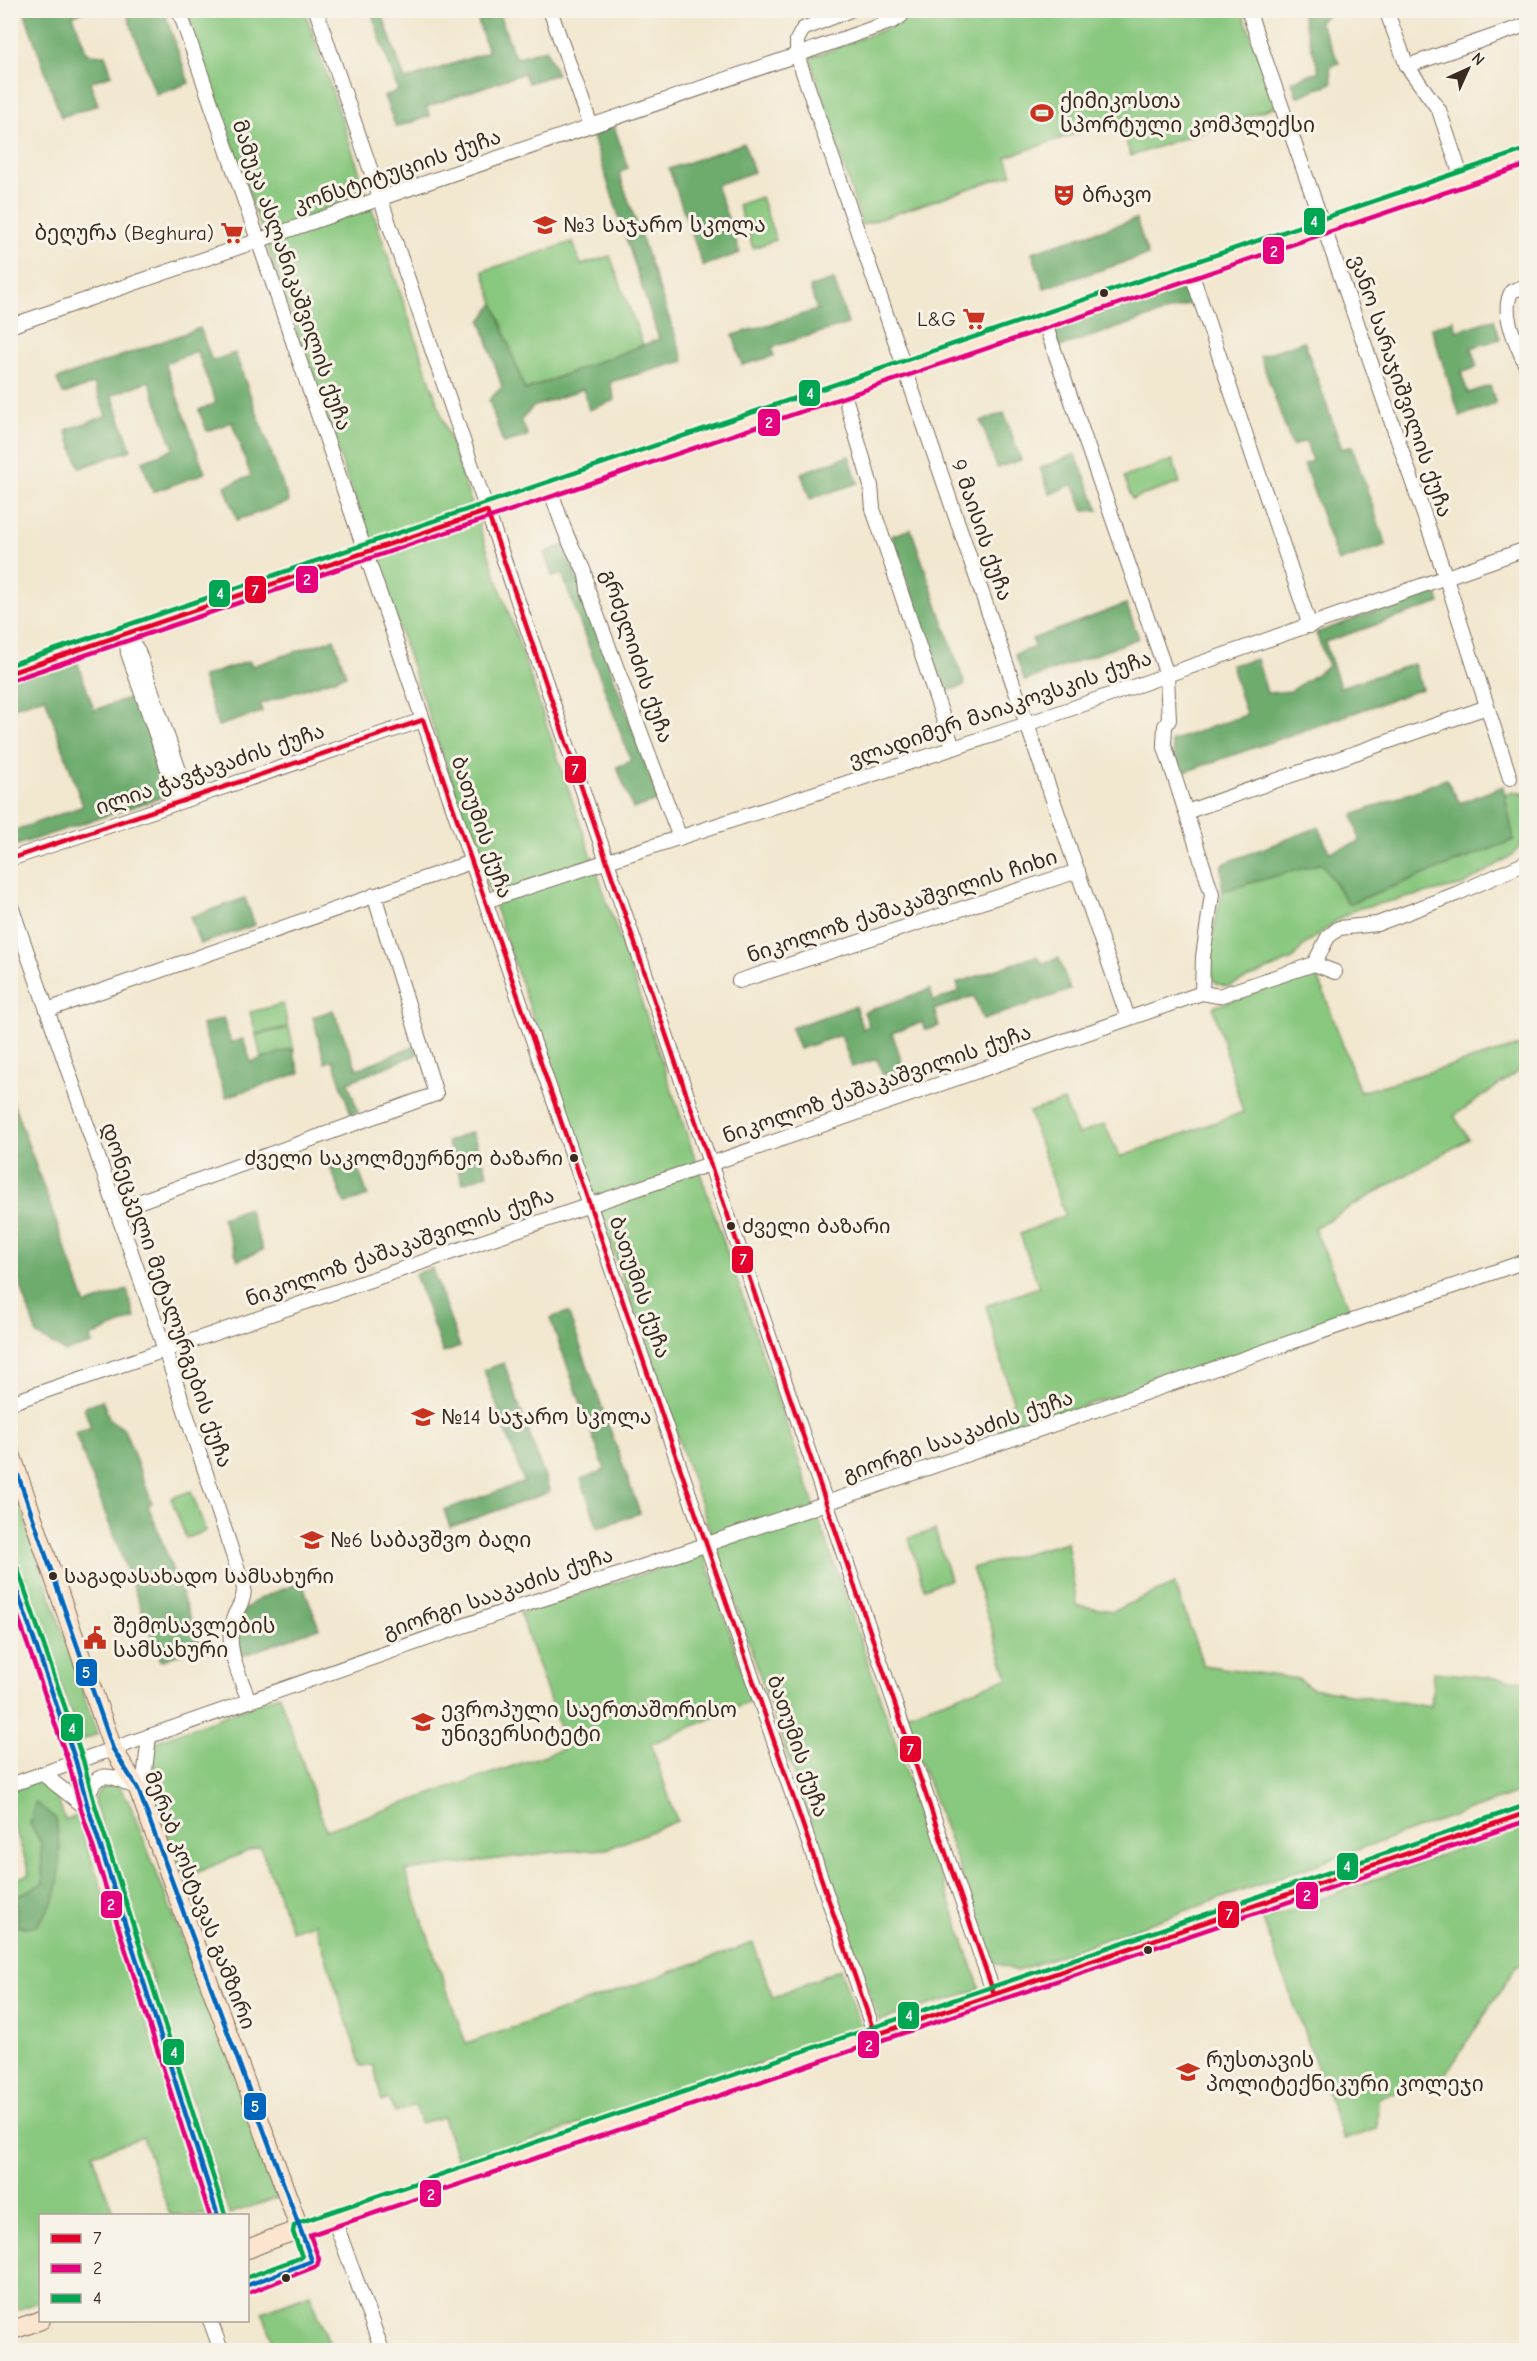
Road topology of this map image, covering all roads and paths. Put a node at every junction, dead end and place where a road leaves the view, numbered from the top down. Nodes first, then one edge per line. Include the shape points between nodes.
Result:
1 (179, 10) edge
2 (316, 10) edge
3 (550, 10) edge
4 (850, 10) edge
5 (904, 10) edge
6 (1248, 10) edge
7 (1386, 10) edge
8 (1527, 25) edge
9 (797, 55) junction
10 (1407, 66) junction
11 (591, 126) junction
12 (1527, 157) edge
13 (1462, 179) junction
14 (380, 198) junction
15 (1323, 227) junction
16 (258, 241) junction
17 (1191, 272) junction
18 (1527, 286) edge
19 (1044, 321) junction
20 (10, 326) edge
21 (1527, 366) edge
22 (905, 369) junction
23 (843, 390) junction
24 (550, 489) junction
25 (487, 511) junction
26 (1527, 549) edge
27 (365, 552) junction
28 (1446, 578) junction
29 (1310, 626) junction
30 (126, 634) junction
31 (10, 673) edge
32 (1167, 675) junction
33 (1487, 708) junction
34 (423, 720) junction
35 (1027, 724) junction
36 (953, 748) junction
37 (1510, 777) dead end
38 (185, 800) junction
39 (1186, 812) junction
40 (680, 838) junction
41 (10, 859) edge
42 (471, 862) junction
43 (607, 862) junction
44 (1527, 862) edge
45 (1078, 871) junction
46 (374, 896) junction
47 (485, 901) junction
48 (10, 903) edge
49 (1314, 964) junction
50 (1335, 972) dead end
51 (739, 981) dead end
52 (1202, 993) junction
53 (47, 1010) junction
54 (1128, 1018) junction
55 (710, 1164) junction
56 (590, 1204) junction
57 (116, 1210) junction
58 (1527, 1261) edge
59 (165, 1350) junction
60 (10, 1403) edge
61 (10, 1451) edge
62 (826, 1503) junction
63 (706, 1545) junction
64 (10, 1569) edge
65 (249, 1701) junction
66 (149, 1736) junction
67 (105, 1752) junction
68 (76, 1762) junction
69 (43, 1774) junction
70 (10, 1785) edge
71 (140, 1794) junction
72 (88, 1808) junction
73 (1527, 1813) edge
74 (994, 1994) junction
75 (875, 2035) junction
76 (217, 2214) edge
77 (334, 2219) junction
78 (300, 2230) junction
79 (249, 2249) edge
80 (39, 2321) edge
81 (211, 2322) edge
82 (10, 2331) edge
83 (221, 2350) edge
84 (382, 2350) edge

1 - 16 street, მამუკა ასლანიკაშვილის ქუჩა
2 - 14 street
3 - 11 street
4 - 9 street via 804,29 797,40
5 - 9 street, კონსტიტუციის ქუჩა via 893,21
6 - 15 street, ვანო სარაჯიშვილის ქუჩა
7 - 10 street
8 - 10 street
9 - 11 street, კონსტიტუციის ქუჩა
9 - 22 street, 9 მაისის ქუჩა
10 - 13 street via 1438,110
11 - 14 street, კონსტიტუციის ქუჩა
12 - 13 street
13 - 15 street
14 - 16 street, კონსტიტუციის ქუჩა
14 - 25 street
15 - 17 street
15 - 28 street, ვანო სარაჯიშვილის ქუჩა
16 - 20 street, კონსტიტუციის ქუჩა
16 - 27 street, მამუკა ასლანიკაშვილის ქუჩა
17 - 19 street
17 - 29 street
18 - 21 street via 1512,291 1507,312
19 - 22 street
19 - 32 street
22 - 23 street
22 - 35 street, 9 მაისის ქუჩა
23 - 24 street
23 - 36 street via 871,486 873,509
24 - 25 street
24 - 40 street, გრძელიძის ქუჩა via 572,548 583,562 588,591
25 - 27 street
25 - 43 street
26 - 28 street, ვლადიმერ მაიაკოვსკის ქუჩა
27 - 30 street
27 - 34 street, ბათუმის ქუჩა
28 - 29 street, ვლადიმერ მაიაკოვსკის ქუჩა
28 - 33 street, ვანო სარაჯიშვილის ქუჩა
29 - 32 street, ვლადიმერ მაიაკოვსკის ქუჩა
30 - 31 street
30 - 38 street via 138,651 156,718 184,785
32 - 35 street, ვლადიმერ მაიაკოვსკის ქუჩა
32 - 39 street via 1169,720 1164,744
33 - 37 street, ვანო სარაჯიშვილის ქუჩა
33 - 39 street
34 - 38 street, ილია ჭავჭავაძის ქუჩა
34 - 42 street, ბათუმის ქუჩა
35 - 36 street, ვლადიმერ მაიაკოვსკის ქუჩა
35 - 45 street, 9 მაისის ქუჩა
36 - 40 street, ვლადიმერ მაიაკოვსკის ქუჩა
38 - 41 street, ილია ჭავჭავაძის ქუჩა
39 - 52 street via 1212,894
40 - 43 street, ვლადიმერ მაიაკოვსკის ქუჩა
42 - 46 street
42 - 47 street, ბათუმის ქუჩა
43 - 47 street, ვლადიმერ მაიაკოვსკის ქუჩა
43 - 55 street
44 - 49 street via 1377,924 1339,928 1328,937
45 - 51 street, ნიკოლოზ ქაშაკაშვილის ჩიხი
45 - 54 street, 9 მაისის ქუჩა
46 - 53 street
46 - 57 street via 436,1094
47 - 56 street, ბათუმის ქუჩა
48 - 53 street, დონეცკელი მეტალურგების ქუჩა
49 - 50 street
49 - 52 street, ნიკოლოზ ქაშაკაშვილის ქუჩა via 1219,996
52 - 54 street, ნიკოლოზ ქაშაკაშვილის ქუჩა
53 - 57 street, დონეცკელი მეტალურგების ქუჩა
54 - 55 street, ნიკოლოზ ქაშაკაშვილის ქუჩა
55 - 56 street, ნიკოლოზ ქაშაკაშვილის ქუჩა
55 - 62 street
56 - 59 street, ნიკოლოზ ქაშაკაშვილის ქუჩა
56 - 63 street, ბათუმის ქუჩა
57 - 59 street, დონეცკელი მეტალურგების ქუჩა
58 - 62 street, გიორგი სააკაძის ქუჩა
59 - 60 street, ნიკოლოზ ქაშაკაშვილის ქუჩა
59 - 65 street, დონეცკელი მეტალურგების ქუჩა via 244,1588 244,1600 232,1620 230,1640
61 - 67 street, მერაბ კოსტავას გამზირი
62 - 63 street, გიორგი სააკაძის ქუჩა
62 - 74 street
63 - 65 street, გიორგი სააკაძის ქუჩა
63 - 75 street, ბათუმის ქუჩა
64 - 68 street
65 - 66 street, გიორგი სააკაძის ქუჩა
66 - 67 street, გიორგი სააკაძის ქუჩა
66 - 71 street
67 - 68 street, გიორგი სააკაძის ქუჩა
67 - 71 street, მერაბ კოსტავას გამზირი
68 - 69 street, გიორგი სააკაძის ქუჩა
68 - 72 street
69 - 70 street, გიორგი სააკაძის ქუჩა
69 - 72 street
71 - 72 street via 109,1775 95,1782
71 - 78 street, მერაბ კოსტავას გამზირი
72 - 76 street
73 - 74 street
74 - 75 street
75 - 77 street
77 - 78 street
77 - 84 street
78 - 79 street
80 - 82 street
81 - 83 street

